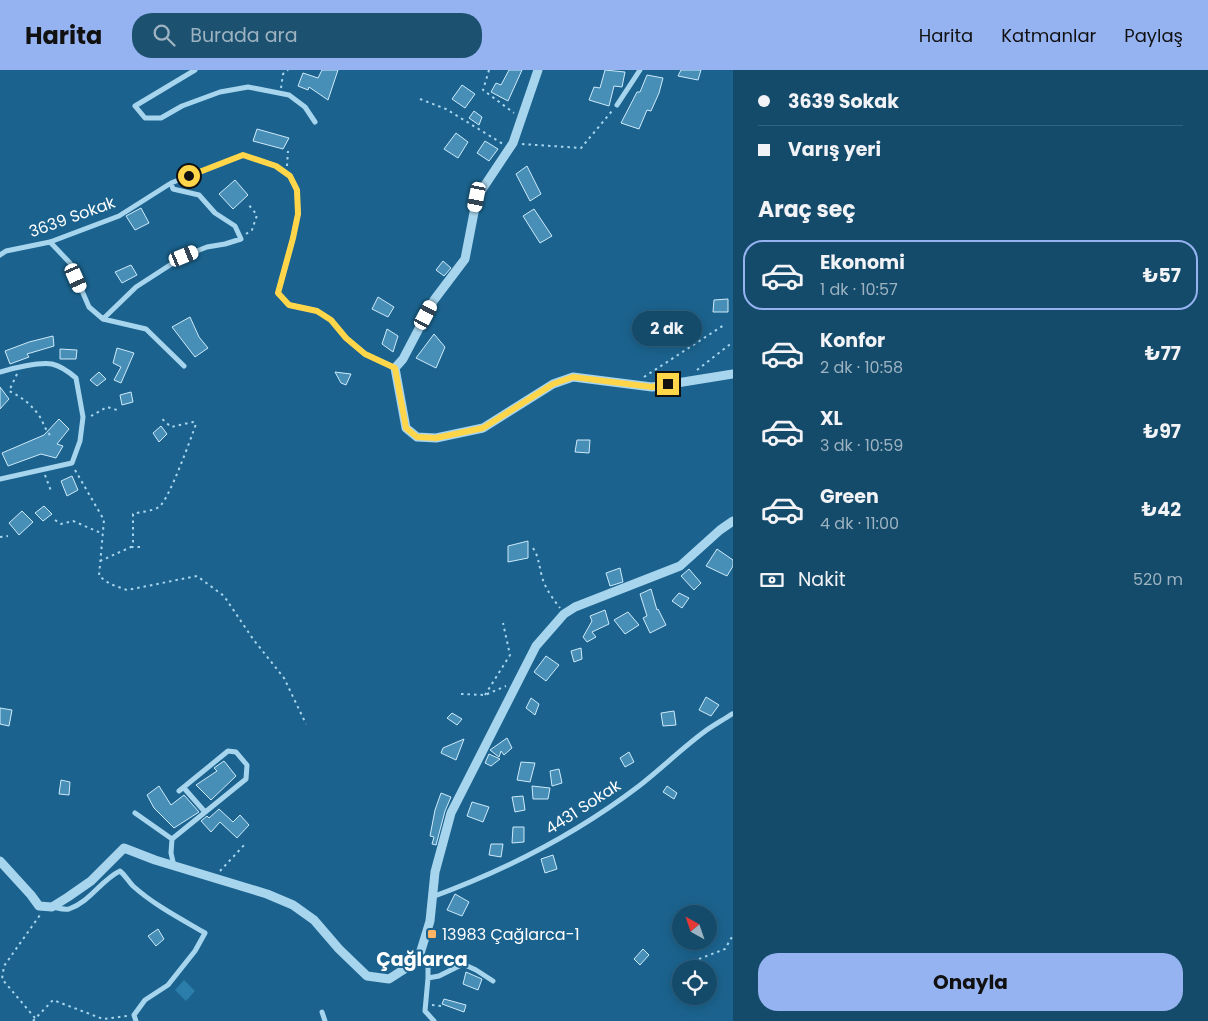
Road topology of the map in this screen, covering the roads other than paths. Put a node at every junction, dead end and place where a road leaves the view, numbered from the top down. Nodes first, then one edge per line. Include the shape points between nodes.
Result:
1 (195, 70) edge
2 (640, 70) edge
3 (537, 71) edge
4 (617, 105) road end
5 (315, 122) dead end
6 (171, 183) junction
7 (50, 242) junction
8 (0, 255) edge
9 (103, 319) junction
10 (184, 366) dead end
11 (395, 368) junction
12 (0, 372) edge
13 (733, 374) edge
14 (0, 479) edge
15 (733, 521) edge
16 (733, 714) edge
17 (206, 812) junction
18 (135, 813) dead end
19 (172, 839) junction
20 (0, 861) edge
21 (174, 866) junction
22 (432, 898) junction
23 (49, 907) junction
24 (419, 957) junction
25 (428, 978) junction
26 (493, 981) dead end
27 (322, 1012) dead end
28 (136, 1021) edge
29 (326, 1021) edge
30 (434, 1021) edge

1 - 5 street via 136,106 145,118 161,118 182,106 220,92 248,87 289,95 305,107
2 - 4 street
3 - 11 street via 512,146 477,197 465,259 434,300
6 - 7 street, 3639 Sokak via 119,216
6 - 9 street via 173,189 199,195 215,213 235,226 241,239 207,246 184,256 136,287
6 - 11 street, 3639 Sokak via 243,155 287,173 297,190 298,214 278,293 289,305 324,315 365,354
7 - 8 street, 3639 Sokak
7 - 9 street via 70,263 89,307
9 - 10 street via 146,329
11 - 13 street via 406,428 417,437 436,438 483,428 553,384 573,377 652,387
12 - 14 street via 50,364 64,369 76,378 84,417 72,463
15 - 22 street via 680,566 575,607 564,614 536,646 451,813 435,872
16 - 22 street, 4431 Sokak via 705,731 639,786 581,827 520,860
17 - 17 street via 246,779 247,765 236,752 228,751 181,790
17 - 19 street
18 - 19 street
19 - 21 street
20 - 23 street via 39,906
21 - 23 street via 124,848 91,881
21 - 24 street via 267,894 292,905 314,920 367,976 389,979
22 - 24 street via 430,921
23 - 28 street via 68,910 91,896 111,875 120,871 150,898 205,933 168,984 146,1000 134,1015
24 - 25 street via 428,965
25 - 26 street via 463,964
25 - 30 street via 425,1011
27 - 29 street

